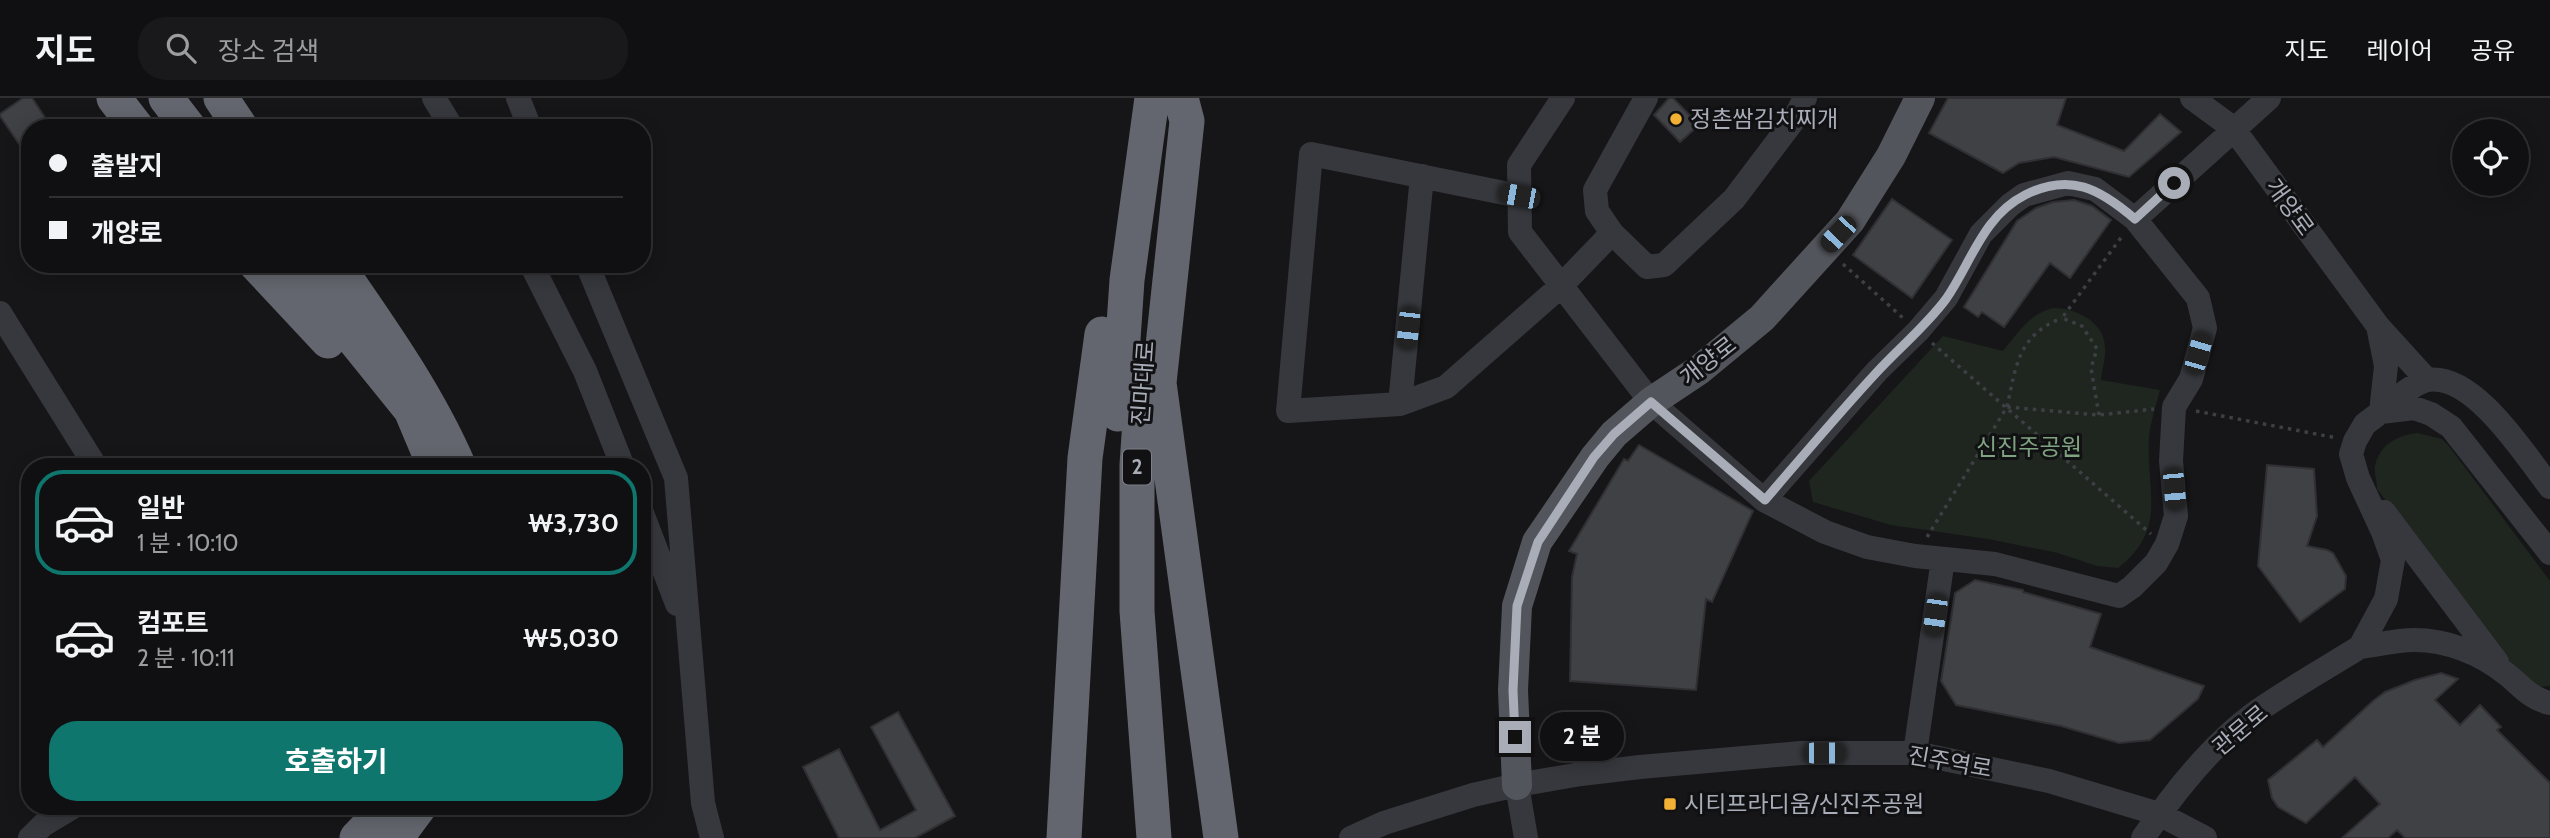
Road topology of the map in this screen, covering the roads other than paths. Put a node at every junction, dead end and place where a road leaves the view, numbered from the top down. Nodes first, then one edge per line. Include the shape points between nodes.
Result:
1 (114, 98) edge
2 (166, 98) edge
3 (220, 98) edge
4 (434, 98) edge
5 (518, 98) edge
6 (1152, 98) edge
7 (1175, 98) edge
8 (1181, 98) edge
9 (1563, 98) edge
10 (1805, 98) edge
11 (1920, 98) edge
12 (2192, 98) edge
13 (2269, 98) edge
14 (1641, 100) edge
15 (130, 119) edge
16 (182, 119) edge
17 (235, 119) edge
18 (447, 119) edge
19 (526, 119) edge
20 (2233, 128) junction
21 (1140, 176) junction
22 (1422, 176) junction
23 (1519, 196) junction
24 (2135, 219) junction
25 (1612, 233) junction
26 (264, 273) edge
27 (300, 273) edge
28 (342, 273) edge
29 (536, 273) edge
30 (591, 273) edge
31 (1561, 286) junction
32 (0, 313) edge
33 (2378, 326) junction
34 (2427, 380) junction
35 (1651, 402) junction
36 (1400, 404) junction
37 (411, 410) junction
38 (2381, 412) junction
39 (90, 458) edge
40 (431, 458) edge
41 (454, 458) edge
42 (620, 458) edge
43 (2358, 478) junction
44 (2550, 487) edge
45 (1765, 500) junction
46 (651, 536) edge
47 (2550, 554) edge
48 (1943, 559) junction
49 (688, 641) junction
50 (2360, 647) junction
51 (2506, 674) junction
52 (2550, 703) edge
53 (1915, 753) junction
54 (1517, 785) junction
55 (2159, 814) junction
56 (60, 815) edge
57 (379, 815) edge
58 (413, 815) edge
59 (30, 838) edge
60 (357, 838) edge
61 (396, 838) edge
62 (712, 838) edge
63 (1064, 838) edge
64 (1131, 838) edge
65 (1154, 838) edge
66 (1221, 838) edge
67 (1350, 838) edge
68 (1526, 838) edge
69 (2143, 838) edge
70 (2205, 838) edge

1 - 15 highway
2 - 16 highway
3 - 17 highway
4 - 18 street
5 - 19 street
6 - 21 highway, 진마대로 / 2
7 - 65 highway, 진마대로 / 2 via 1150,283 1137,466 1137,611
8 - 66 highway via 1187,121 1159,383
9 - 23 street via 1519,165
10 - 25 street via 1734,199 1664,265 1647,267
11 - 35 main road, 개양로 via 1850,221 1762,318
12 - 20 street, 개양로
13 - 20 street
14 - 25 street via 1595,190 1597,211
20 - 24 street
20 - 33 street, 개양로
21 - 63 highway via 1118,224 1085,458
21 - 64 highway, 진마대로 / 2 via 1127,281 1114,465 1114,612
22 - 23 street
22 - 36 street
22 - 36 street via 1311,154 1288,411
23 - 31 street via 1520,232
24 - 45 street via 2095,189 2067,183 2024,195 1982,234 1946,298 1918,331 1877,371
24 - 48 street via 2198,298 2205,328 2191,379 2174,407 2171,461 2176,516 2167,544 2156,563 2119,596 1995,564
25 - 31 street
26 - 37 highway via 359,375
27 - 37 highway
28 - 41 highway via 430,409
29 - 42 street via 585,371
30 - 49 street via 676,478
31 - 35 street
31 - 36 street via 1446,387
32 - 39 street
33 - 34 street, 개양로
33 - 38 street via 2386,366
34 - 38 street
34 - 44 street via 2454,384 2472,394
35 - 45 street
35 - 54 main road, 개양로 via 1594,457 1538,542 1517,606 1513,690
37 - 40 highway
38 - 43 street via 2365,424 2355,441 2351,454
38 - 47 street via 2414,408 2451,427
43 - 50 street via 2393,560 2386,599
43 - 51 street
45 - 48 street via 1825,532 1867,547
46 - 49 street
48 - 53 street
49 - 62 street via 703,803
50 - 51 street via 2415,640 2455,647
50 - 55 street, 관문로 via 2257,712 2198,767
51 - 52 street via 2538,701
53 - 54 street, 진주역로 via 1801,753 1640,767
53 - 55 street, 진주역로 via 2049,781
54 - 67 street, 진주역로 via 1417,811
54 - 68 street, 개양로
55 - 69 street, 관문로
55 - 70 street, 진주역로
56 - 59 street
57 - 60 highway
58 - 61 highway

